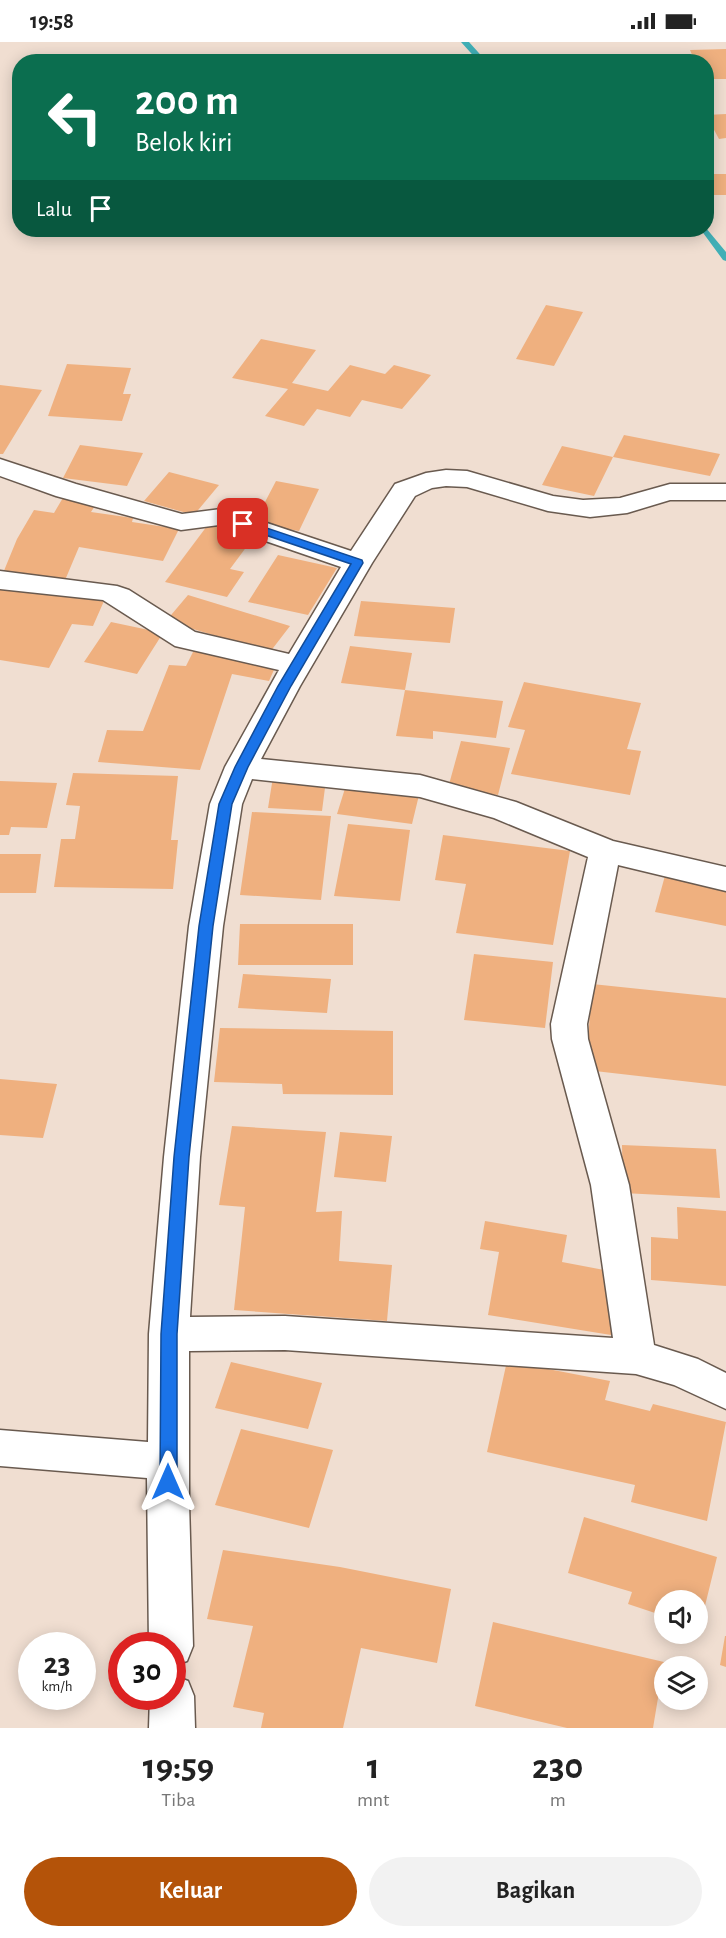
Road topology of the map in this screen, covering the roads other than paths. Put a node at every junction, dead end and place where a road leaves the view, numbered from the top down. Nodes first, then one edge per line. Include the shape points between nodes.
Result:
1 (0, 467) edge
2 (726, 492) edge
3 (358, 563) junction
4 (0, 580) edge
5 (297, 665) junction
6 (241, 767) junction
7 (605, 851) junction
8 (726, 879) edge
9 (169, 1334) junction
10 (636, 1357) junction
11 (726, 1392) edge
12 (0, 1448) edge
13 (168, 1462) junction
14 (171, 1632) edge
15 (172, 1710) edge
16 (172, 1728) edge

1 - 3 street via 181,522 221,517
2 - 3 street via 663,493 627,505 599,508 542,502 488,482 465,478 416,484 405,490
3 - 5 street
4 - 5 street via 107,592 185,639
5 - 6 street
6 - 7 street via 420,786 505,810
6 - 9 street via 226,804 206,926 182,1157
7 - 8 street
7 - 10 street via 569,1024 610,1185
9 - 10 street via 285,1334
9 - 13 street
10 - 11 street via 684,1371
12 - 13 street
13 - 14 street
15 - 16 street

